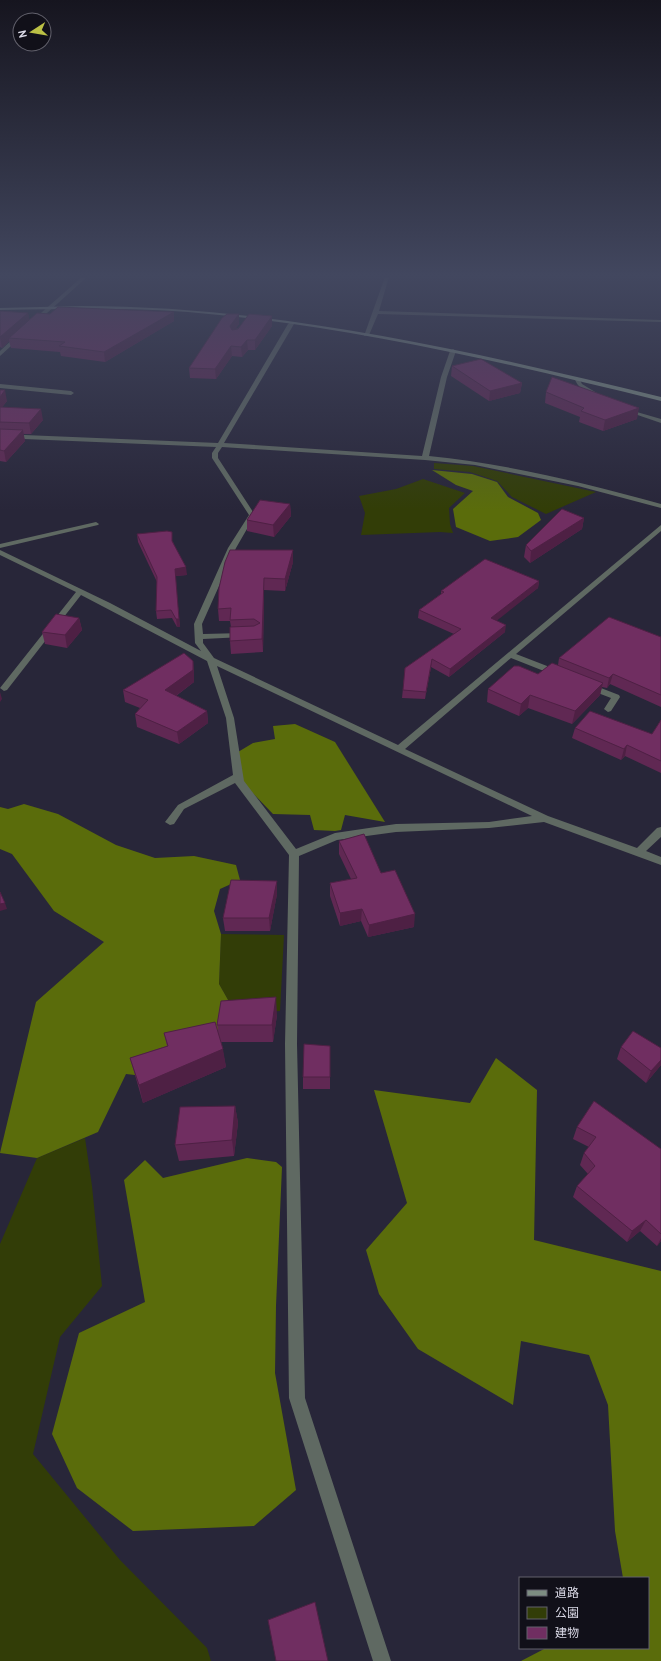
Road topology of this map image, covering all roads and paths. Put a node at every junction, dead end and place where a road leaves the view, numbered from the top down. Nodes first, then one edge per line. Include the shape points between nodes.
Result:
1 (273, 355) edge
2 (452, 355) edge
3 (469, 355) edge
4 (577, 378) junction
5 (0, 386) edge
6 (71, 393) dead end
7 (601, 398) edge
8 (661, 399) edge
9 (616, 404) edge
10 (661, 422) edge
11 (0, 436) edge
12 (220, 445) junction
13 (425, 458) junction
14 (661, 506) edge
15 (96, 524) dead end
16 (661, 527) edge
17 (0, 546) edge
18 (0, 552) edge
19 (80, 592) junction
20 (248, 635) edge
21 (199, 637) junction
22 (510, 655) junction
23 (211, 660) junction
24 (567, 677) edge
25 (581, 683) edge
26 (4, 688) dead end
27 (608, 709) dead end
28 (399, 749) junction
29 (238, 777) junction
30 (546, 818) junction
31 (170, 822) dead end
32 (661, 832) edge
33 (639, 852) junction
34 (294, 854) junction
35 (661, 861) edge
36 (382, 1661) edge

1 - 12 street
2 - 13 street
3 - 4 street
4 - 7 street via 580,385
4 - 8 street
5 - 6 street
9 - 10 street
11 - 12 street
12 - 13 street
12 - 21 street via 214,453 215,458 252,515 232,548 198,624
13 - 14 street via 475,463 579,484
15 - 17 street
16 - 22 street
18 - 19 street
19 - 23 street
19 - 26 street
20 - 21 street
21 - 23 street via 199,643
22 - 24 street
22 - 28 street
23 - 28 street
23 - 29 street via 230,718
25 - 27 street via 616,697
28 - 30 street
29 - 31 street via 181,807
29 - 34 street via 239,782
30 - 33 street
30 - 34 street via 488,825 381,830 335,837
32 - 33 street
33 - 35 street
34 - 36 street via 291,1044 297,1398

